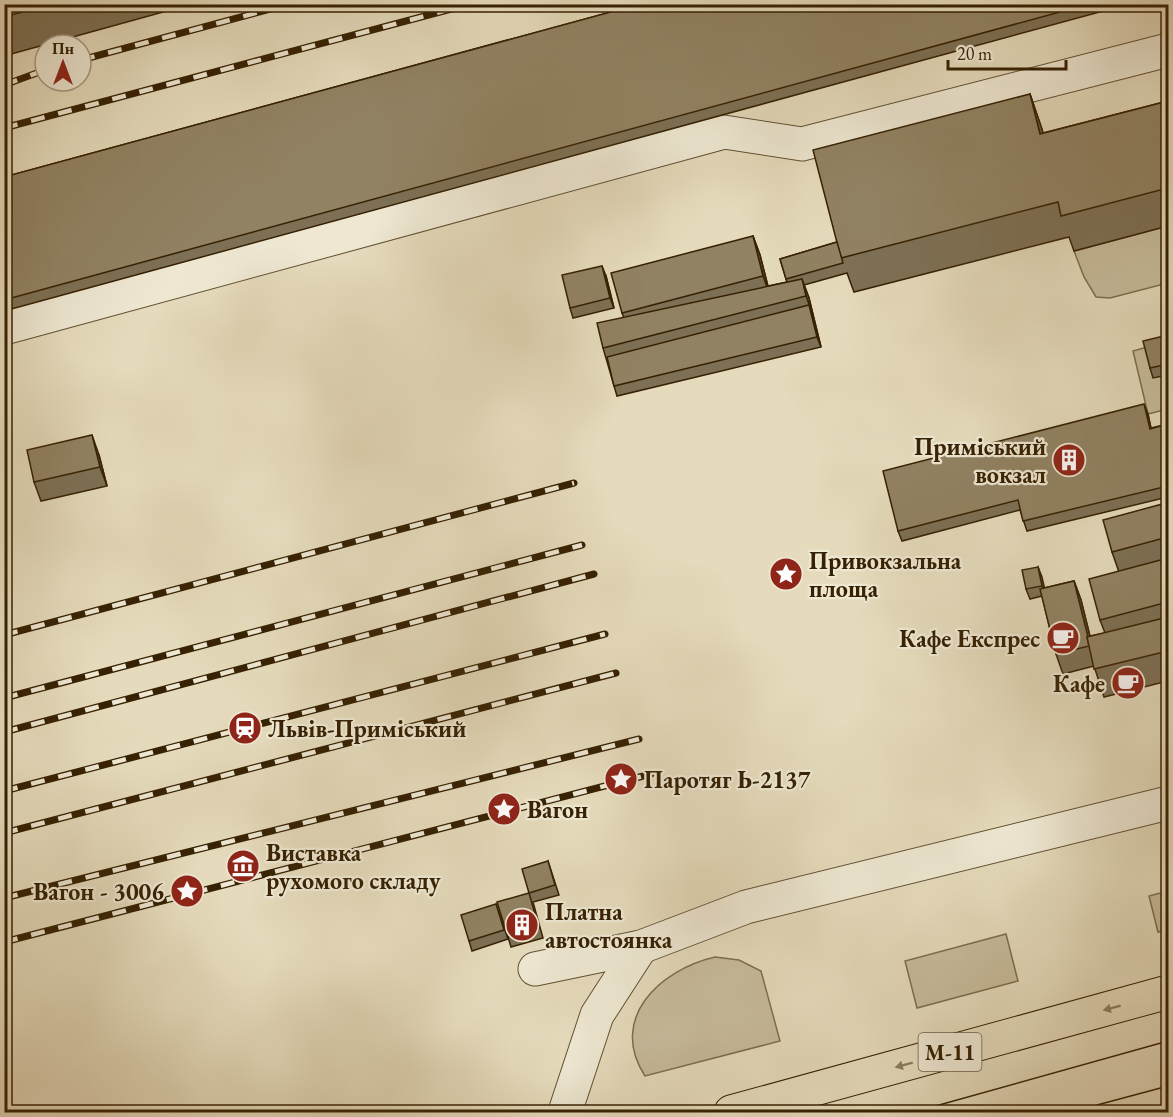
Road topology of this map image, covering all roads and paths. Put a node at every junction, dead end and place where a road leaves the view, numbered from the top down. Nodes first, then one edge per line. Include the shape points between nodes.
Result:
1 (1168, 50) edge
2 (4, 328) edge
3 (1168, 803) edge
4 (641, 947) junction
5 (535, 969) dead end
6 (1168, 992) edge
7 (565, 1113) edge
8 (731, 1113) edge

1 - 2 lane via 801,144 724,132
3 - 4 lane via 746,907
4 - 5 lane
4 - 7 lane via 597,1015
6 -> 8 main road, М-11

